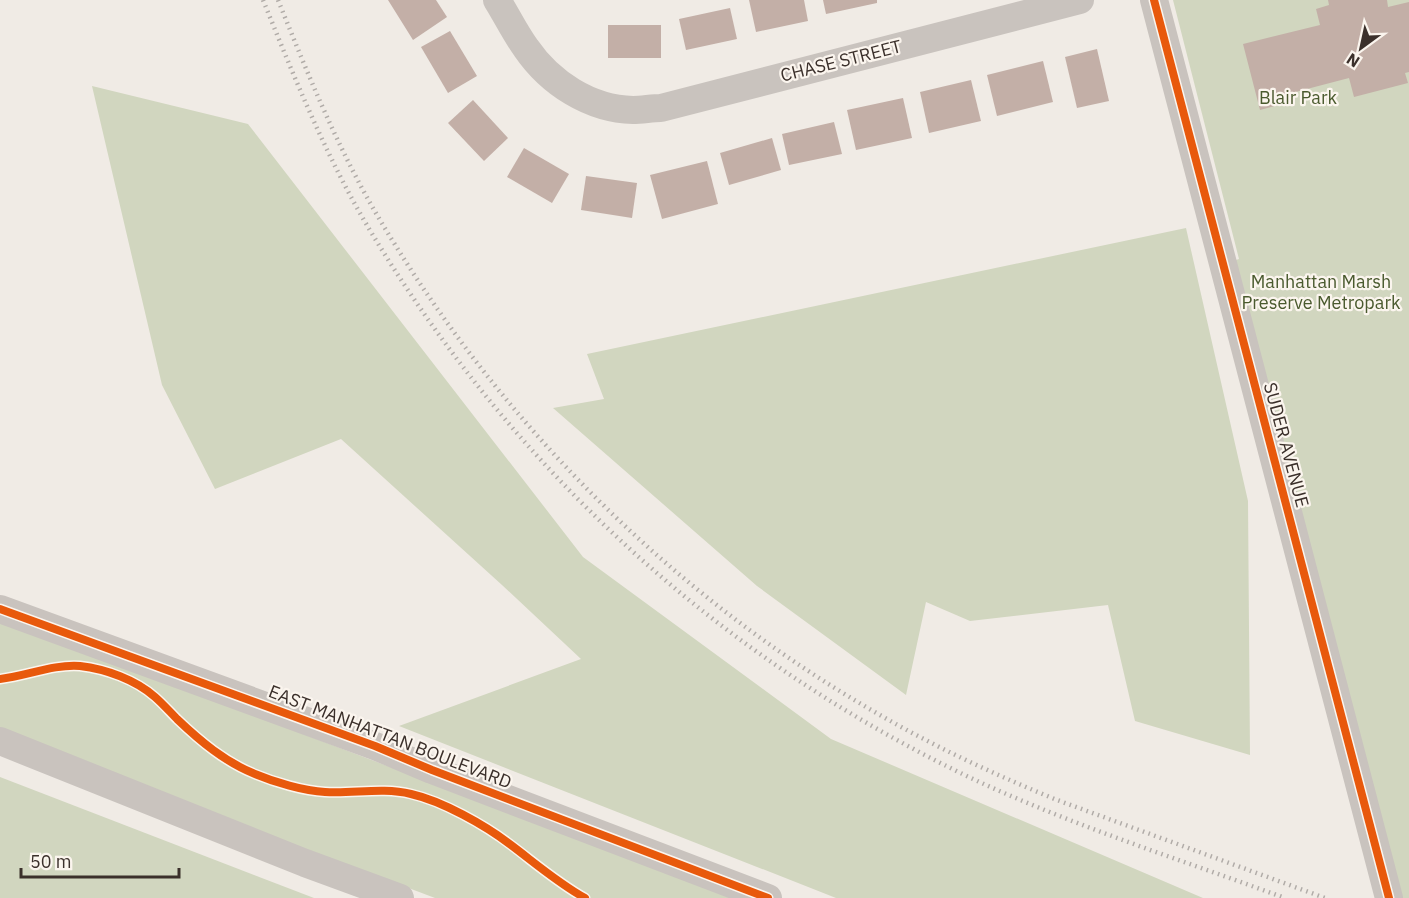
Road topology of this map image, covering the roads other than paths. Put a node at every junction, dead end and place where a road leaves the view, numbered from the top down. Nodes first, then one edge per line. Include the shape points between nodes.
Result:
1 (497, 0) edge
2 (1080, 0) edge
3 (1154, 0) edge
4 (0, 609) edge
5 (0, 741) edge
6 (400, 898) edge
7 (768, 898) edge
8 (1389, 898) edge

1 - 2 street, CHASE STREET via 526,47 557,82 600,106 633,110 661,108
3 - 8 street, SUDER AVENUE
4 - 7 street, EAST MANHATTAN BOULEVARD via 375,746
5 - 6 street

